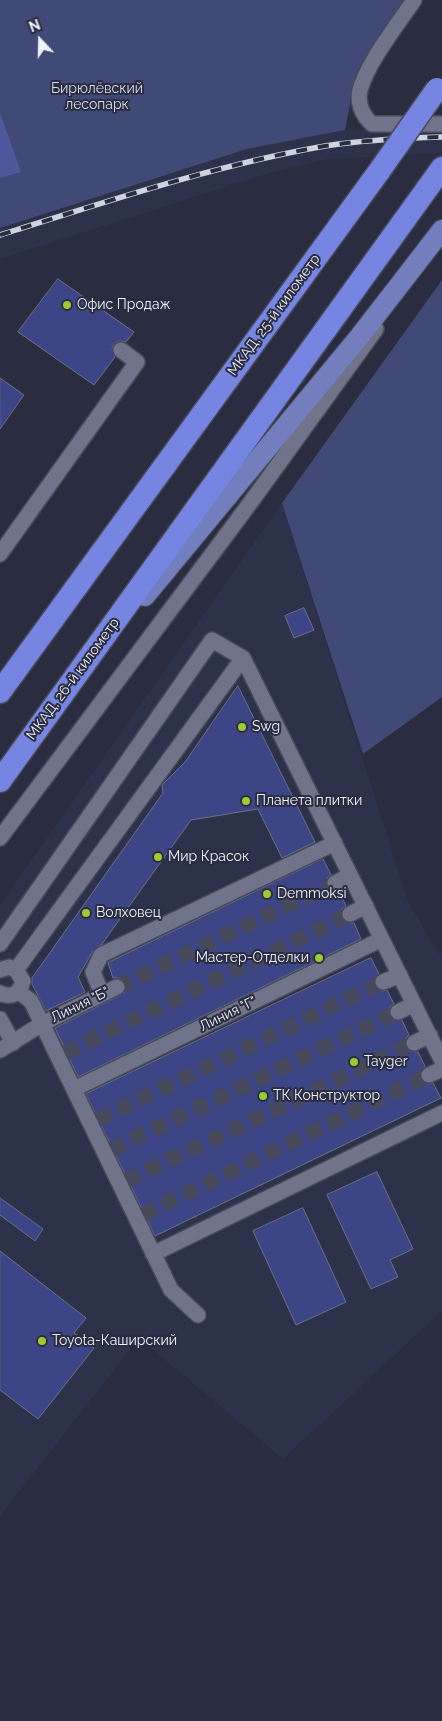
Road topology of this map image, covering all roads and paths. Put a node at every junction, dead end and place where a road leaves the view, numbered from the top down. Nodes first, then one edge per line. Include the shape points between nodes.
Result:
1 (414, 0) edge
2 (440, 86) edge
3 (442, 124) edge
4 (442, 168) edge
5 (442, 230) edge
6 (121, 350) dead end
7 (0, 554) edge
8 (243, 658) junction
9 (0, 692) edge
10 (59, 700) junction
11 (0, 781) edge
12 (0, 838) edge
13 (335, 843) junction
14 (350, 875) junction
15 (335, 883) tunnel mouth
16 (366, 906) junction
17 (350, 914) tunnel mouth
18 (382, 939) junction
19 (0, 944) edge
20 (0, 948) edge
21 (7, 969) edge
22 (400, 975) junction
23 (383, 982) tunnel mouth
24 (117, 987) tunnel mouth
25 (18, 992) junction
26 (102, 994) junction
27 (1, 995) edge
28 (414, 1004) junction
29 (398, 1012) tunnel mouth
30 (0, 1019) edge
31 (42, 1024) junction
32 (430, 1035) junction
33 (414, 1043) tunnel mouth
34 (6, 1047) edge
35 (442, 1061) edge
36 (74, 1090) junction
37 (442, 1113) edge
38 (154, 1254) junction
39 (198, 1315) dead end

1 - 3 street via 366,75 360,90 360,108 372,124
2 - 9 highway, МКАД, 25-й километр, bridge
4 - 10 highway, МКАД, 26-й километр
5 - 10 main road via 360,336
5 - 12 street via 346,374
6 - 7 street via 137,362
8 - 13 street
8 - 19 street via 212,640
8 - 21 street
10 - 11 highway, МКАД, 26-й километр
13 - 14 street
13 - 26 street via 101,955 92,972
14 - 15 street
14 - 16 street
16 - 17 street
16 - 18 street
18 - 22 street
18 - 36 street, Линия "Г"
20 - 21 street
21 - 25 street via 22,981
22 - 23 street
22 - 28 street
24 - 26 street, Линия "Б"
25 - 27 street
25 - 31 street via 31,1001
26 - 31 street, Линия "Б"
28 - 29 street
28 - 32 street
30 - 34 street
31 - 34 street, Линия "Б"
31 - 36 street via 61,1055
32 - 33 street
32 - 35 street
36 - 38 street via 94,1122
37 - 38 street
38 - 39 street via 171,1290

